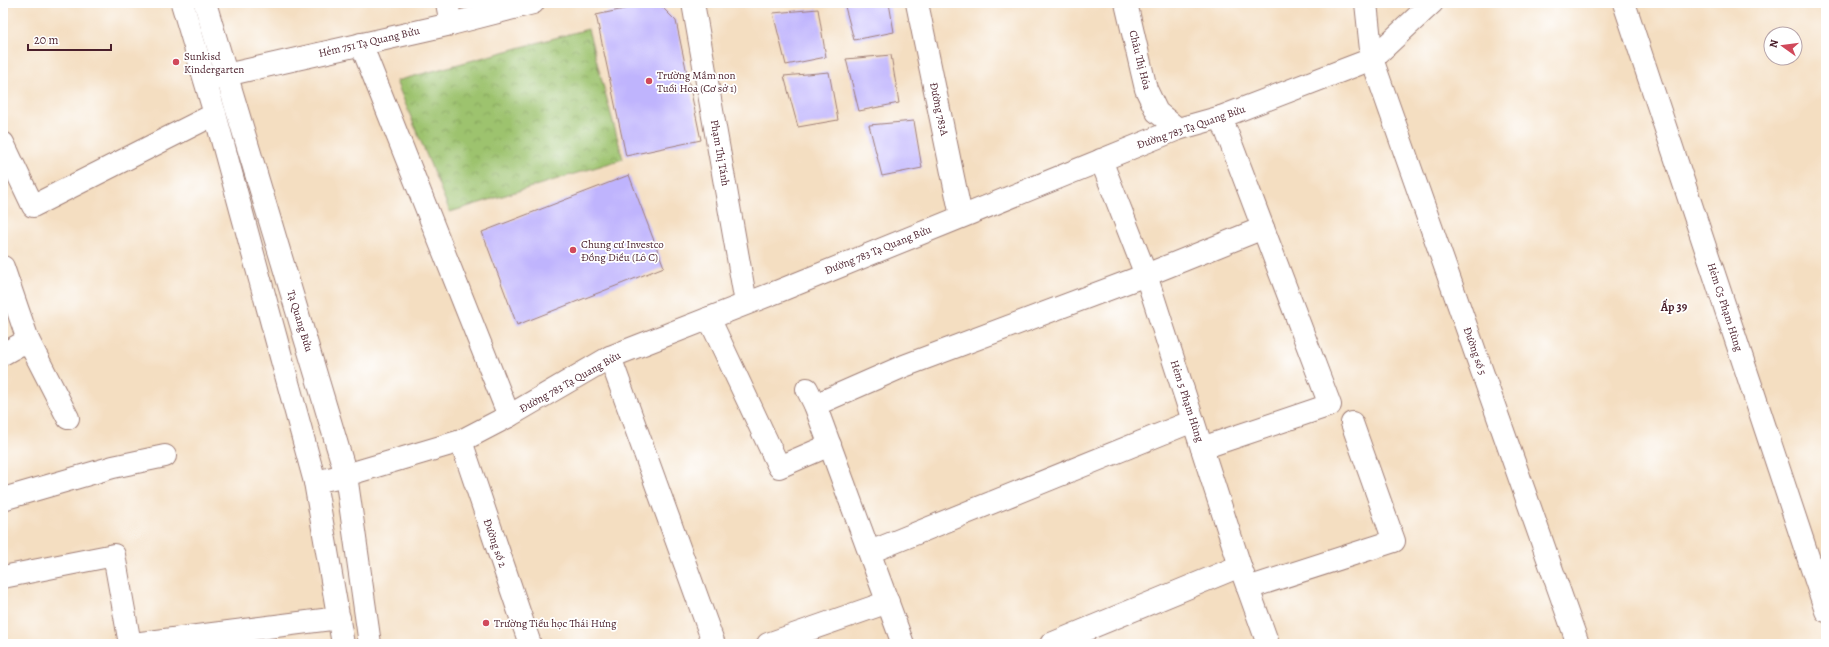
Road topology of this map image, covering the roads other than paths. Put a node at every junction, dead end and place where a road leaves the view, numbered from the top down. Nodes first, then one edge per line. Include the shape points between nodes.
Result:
1 (182, 3) edge
2 (205, 3) edge
3 (446, 3) edge
4 (533, 3) edge
5 (693, 3) edge
6 (917, 3) edge
7 (1126, 3) edge
8 (1366, 3) edge
9 (1432, 3) edge
10 (1624, 3) edge
11 (451, 24) junction
12 (362, 44) junction
13 (1372, 59) junction
14 (226, 75) junction
15 (205, 82) junction
16 (215, 114) junction
17 (1221, 117) junction
18 (1178, 129) junction
19 (3, 143) edge
20 (1101, 160) junction
21 (961, 216) junction
22 (1263, 228) junction
23 (3, 267) edge
24 (1146, 275) junction
25 (746, 303) junction
26 (709, 318) junction
27 (28, 340) junction
28 (3, 354) edge
29 (610, 357) junction
30 (509, 416) junction
31 (68, 418) dead end
32 (1194, 421) junction
33 (1352, 423) dead end
34 (461, 441) junction
35 (830, 444) junction
36 (1202, 448) junction
37 (165, 456) dead end
38 (346, 475) junction
39 (315, 482) junction
40 (3, 499) edge
41 (870, 552) junction
42 (1240, 566) junction
43 (3, 577) edge
44 (1248, 588) junction
45 (888, 602) junction
46 (1826, 611) edge
47 (339, 618) junction
48 (165, 642) edge
49 (130, 644) edge
50 (134, 644) edge
51 (343, 644) edge
52 (370, 644) edge
53 (530, 644) edge
54 (714, 644) edge
55 (768, 644) edge
56 (903, 644) edge
57 (1051, 644) edge
58 (1268, 644) edge
59 (1578, 644) edge

1 - 15 street
2 - 14 street, Tạ Quang Bửu
3 - 11 street
4 - 11 street, Hẻm 751 Tạ Quang Bửu
5 - 25 street, Phạm Thị Tánh
6 - 21 street, Đường 783A
7 - 18 street, Châu Thị Hóa via 1146,89 1157,112
8 - 13 street, Đường số 5
9 - 13 street, Đường 783 Tạ Quang Bửu
10 - 46 street, Hẻm C5 Phạm Hùng
11 - 12 street, Hẻm 751 Tạ Quang Bửu
12 - 14 street, Hẻm 751 Tạ Quang Bửu
12 - 30 street
13 - 17 street, Đường 783 Tạ Quang Bửu
13 - 59 street, Đường số 5
14 - 15 street, Hẻm 751 Tạ Quang Bửu
14 - 38 street, Tạ Quang Bửu
15 - 16 street
16 - 19 street via 33,206
16 - 39 street
17 - 18 street, Đường 783 Tạ Quang Bửu
17 - 22 street
18 - 20 street, Đường 783 Tạ Quang Bửu
20 - 21 street, Đường 783 Tạ Quang Bửu
20 - 24 street, Hẻm 5 Phạm Hùng
21 - 25 street, Đường 783 Tạ Quang Bửu
22 - 24 street
22 - 36 street via 1330,404
23 - 27 street
24 - 32 street, Hẻm 5 Phạm Hùng
24 - 35 street via 904,366 811,397
25 - 26 street, Đường 783 Tạ Quang Bửu
26 - 29 street, Đường 783 Tạ Quang Bửu
26 - 35 street via 779,467
27 - 28 street
27 - 31 street
29 - 30 street, Đường 783 Tạ Quang Bửu
29 - 54 street
30 - 34 street, Đường 783 Tạ Quang Bửu
32 - 36 street, Hẻm 5 Phạm Hùng
32 - 41 street
33 - 44 street via 1394,541
34 - 38 street, Đường 783 Tạ Quang Bửu
34 - 53 street, Đường số 2
35 - 41 street
36 - 42 street, Hẻm 5 Phạm Hùng
37 - 40 street via 113,467
38 - 39 street, Đường 783 Tạ Quang Bửu
38 - 52 street, Tạ Quang Bửu
39 - 47 street
41 - 45 street
42 - 44 street, Hẻm 5 Phạm Hùng
42 - 57 street
43 - 49 street via 114,555
44 - 58 street, Hẻm 5 Phạm Hùng
45 - 55 street
45 - 56 street
47 - 48 street
47 - 51 street
48 - 50 street

